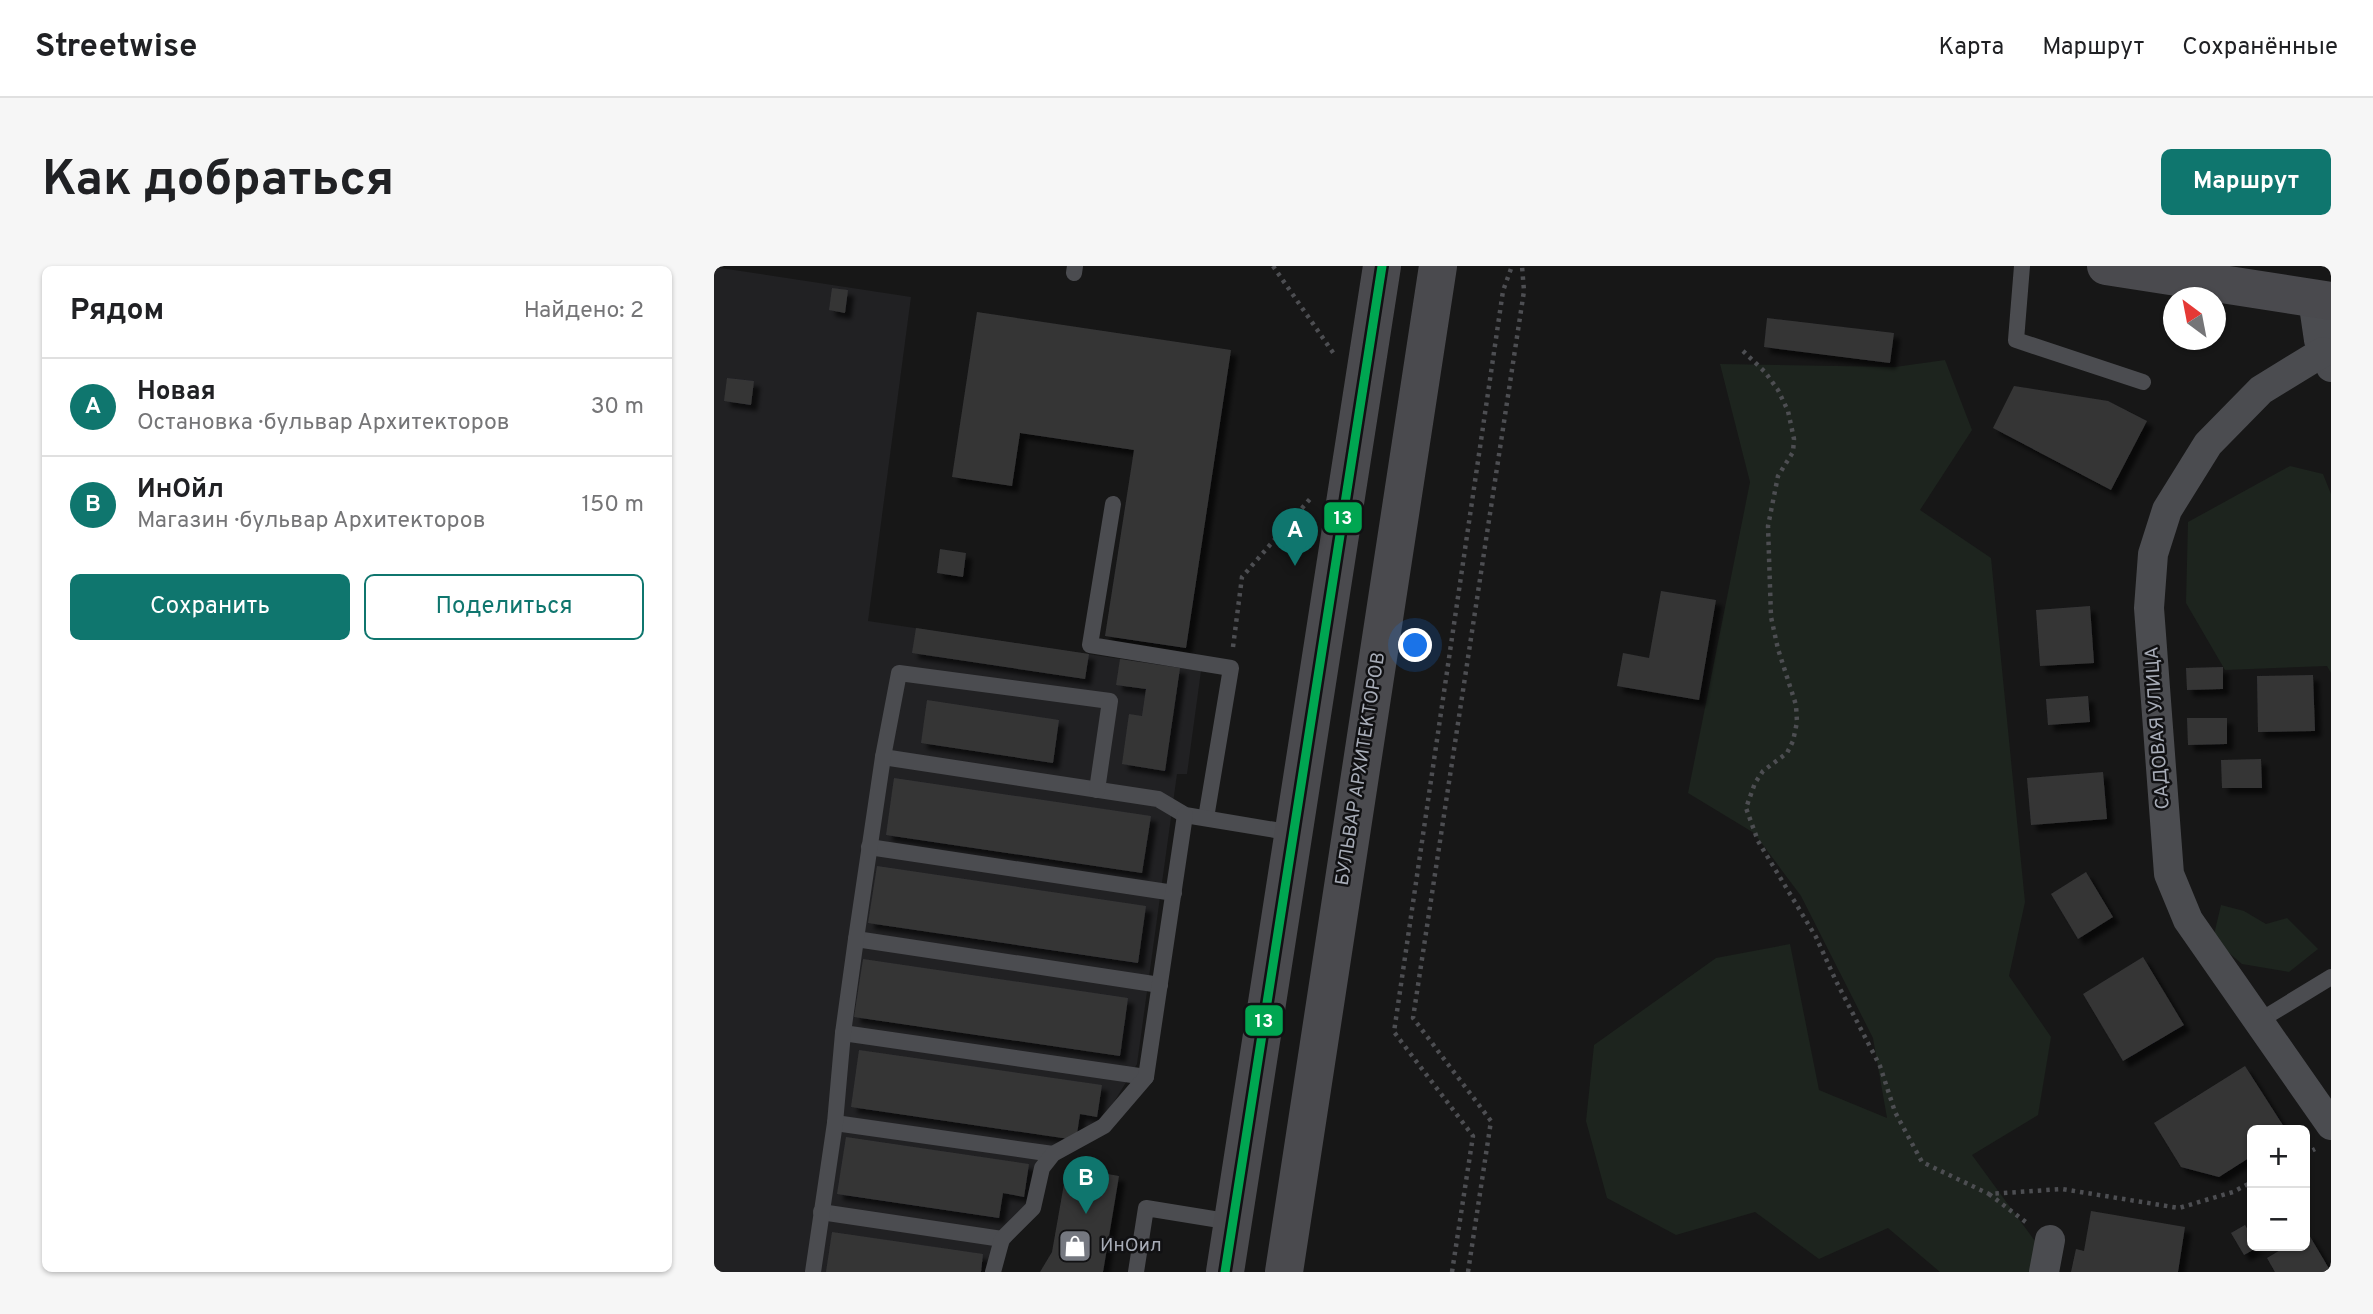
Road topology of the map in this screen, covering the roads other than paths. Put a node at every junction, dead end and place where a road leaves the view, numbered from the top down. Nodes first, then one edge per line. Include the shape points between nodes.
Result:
1 (1382, 266) edge
2 (1438, 266) edge
3 (2022, 266) edge
4 (2106, 266) edge
5 (2322, 300) edge
6 (2327, 360) edge
7 (2143, 382) dead end
8 (1113, 504) dead end
9 (883, 757) junction
10 (1097, 790) junction
11 (1185, 815) junction
12 (1206, 818) junction
13 (1293, 833) junction
14 (869, 848) junction
15 (1174, 893) junction
16 (856, 939) junction
17 (2331, 977) edge
18 (1160, 985) junction
19 (2259, 1021) junction
20 (843, 1033) junction
21 (1146, 1077) junction
22 (835, 1123) junction
23 (2331, 1125) edge
24 (1053, 1154) junction
25 (821, 1212) junction
26 (1232, 1222) junction
27 (1002, 1239) junction
28 (2050, 1240) road end
29 (813, 1272) edge
30 (993, 1272) edge
31 (1136, 1272) edge
32 (1224, 1272) edge
33 (1284, 1272) edge
34 (2044, 1272) edge

1 - 13 main road
2 - 33 main road, БУЛЬВАР АРХИТЕКТОРОВ
3 - 7 lane via 2016,340
4 - 5 main road
5 - 6 street via 2315,319
6 - 19 street, САДОВАЯ УЛИЦА via 2261,390 2208,444 2167,510 2153,554 2149,608 2169,874 2188,920
8 - 12 lane via 1090,645 1231,668
9 - 10 lane
9 - 10 lane via 899,673 1111,702
9 - 14 lane
10 - 11 lane via 1158,799
11 - 12 lane
11 - 15 lane
12 - 13 lane
13 - 26 main road
14 - 15 lane
14 - 16 lane
15 - 18 lane
16 - 18 lane
16 - 20 lane
17 - 19 lane
18 - 21 lane
19 - 23 street, САДОВАЯ УЛИЦА
20 - 21 lane
20 - 22 lane
21 - 24 lane via 1104,1126
22 - 24 lane
22 - 25 lane
24 - 27 lane via 1042,1168 1032,1208
25 - 27 lane
25 - 29 lane
26 - 31 lane via 1146,1208
26 - 32 main road
27 - 30 lane
28 - 34 street

